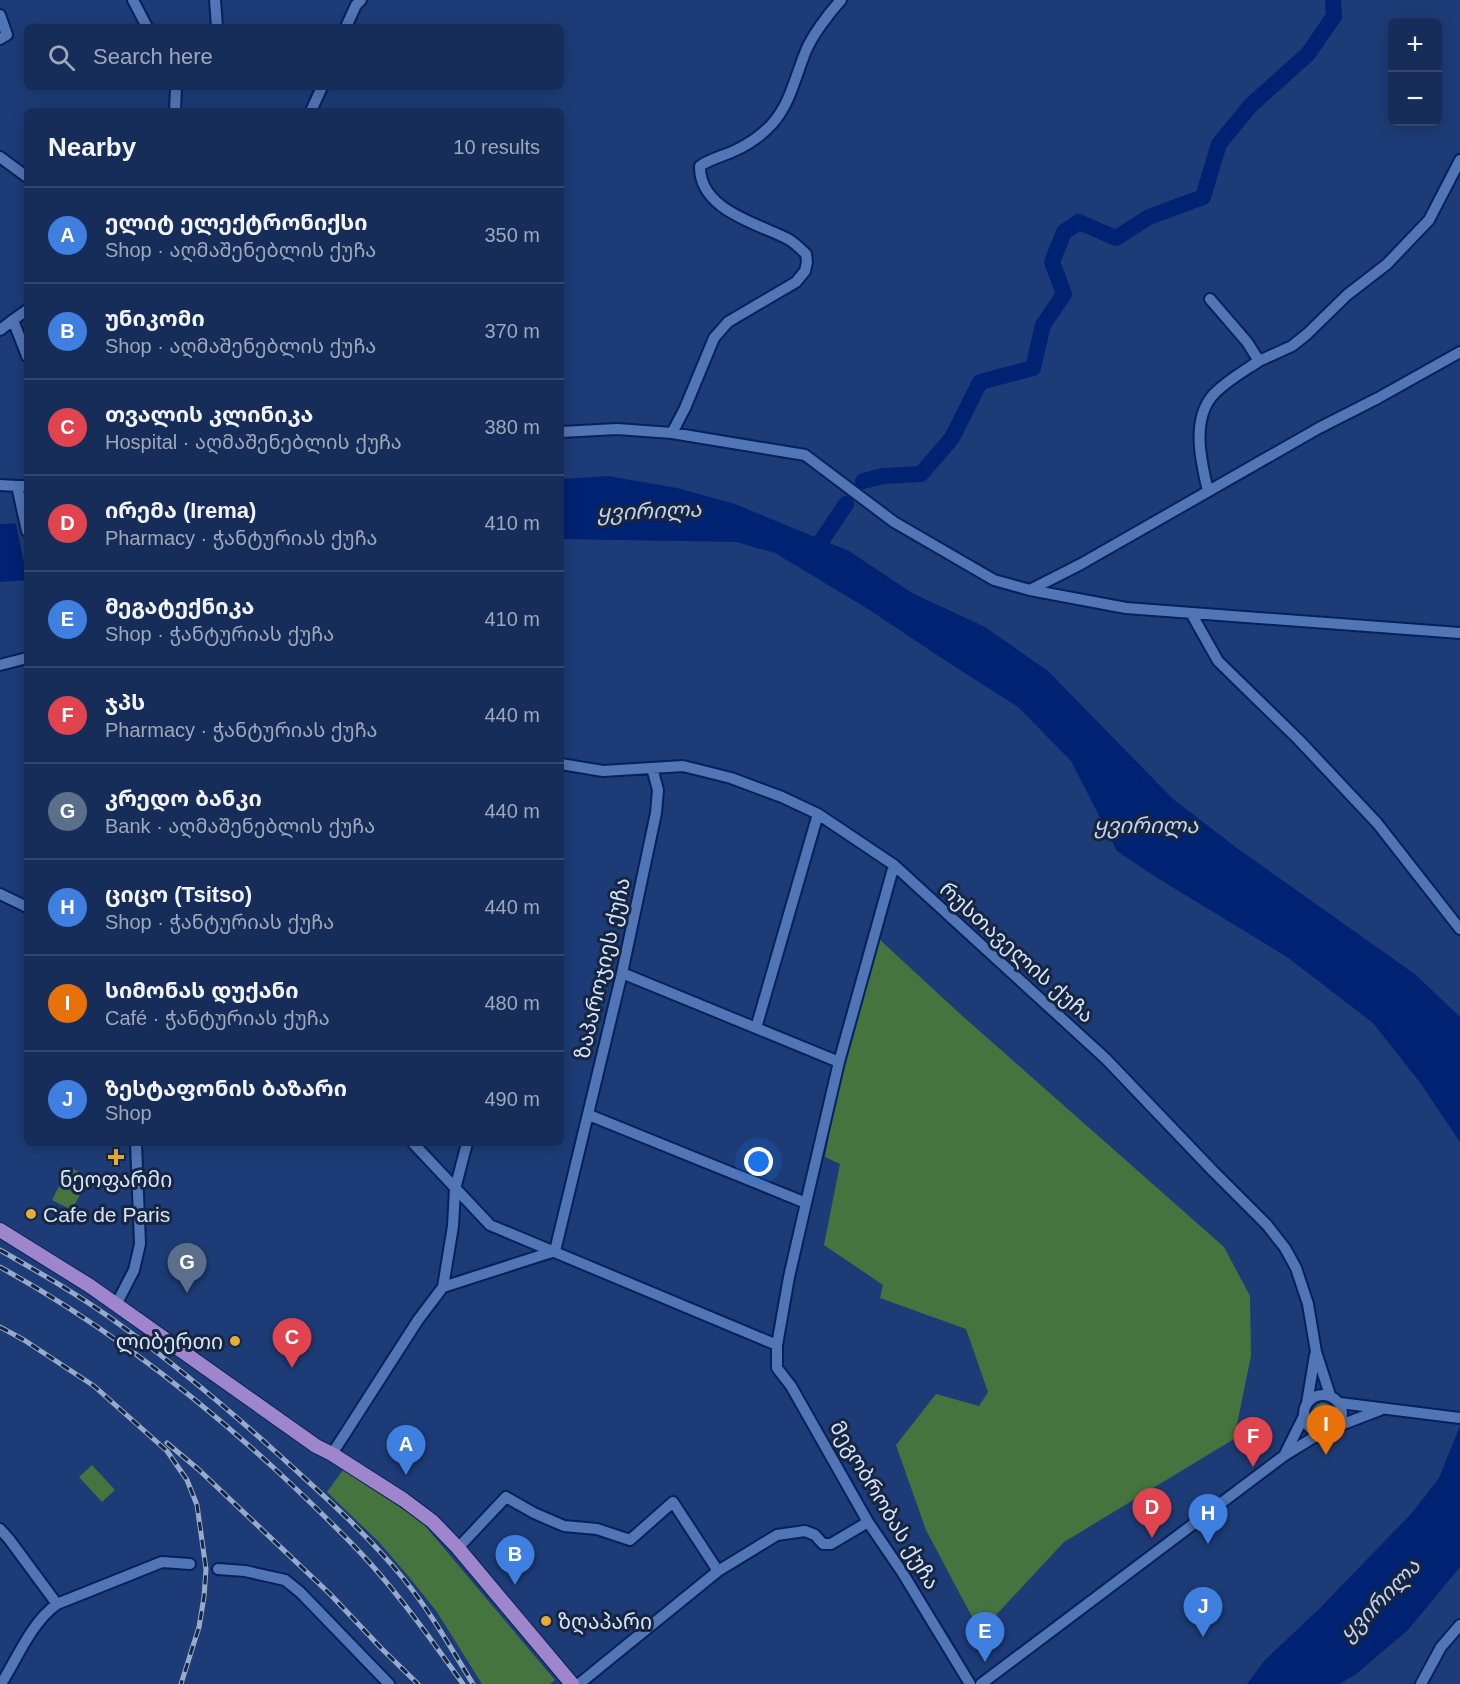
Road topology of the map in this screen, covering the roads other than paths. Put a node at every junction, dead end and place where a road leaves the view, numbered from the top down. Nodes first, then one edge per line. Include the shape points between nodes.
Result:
1 (133, 0) edge
2 (215, 0) edge
3 (361, 0) edge
4 (841, 0) edge
5 (0, 15) edge
6 (145, 24) edge
7 (217, 24) edge
8 (347, 24) edge
9 (0, 39) edge
10 (176, 90) edge
11 (321, 90) edge
12 (175, 108) edge
13 (313, 108) edge
14 (0, 157) edge
15 (1460, 160) edge
16 (24, 175) edge
17 (1210, 299) dead end
18 (24, 312) edge
19 (13, 320) junction
20 (0, 330) edge
21 (24, 348) edge
22 (1459, 353) edge
23 (1259, 361) junction
24 (564, 432) edge
25 (672, 433) junction
26 (0, 485) edge
27 (22, 486) edge
28 (1208, 491) junction
29 (24, 518) edge
30 (1030, 590) junction
31 (1191, 613) junction
32 (1460, 633) edge
33 (24, 659) edge
34 (0, 665) edge
35 (564, 764) edge
36 (652, 768) junction
37 (818, 814) junction
38 (894, 865) junction
39 (1, 898) edge
40 (24, 906) edge
41 (1460, 929) edge
42 (622, 973) junction
43 (756, 1028) junction
44 (839, 1062) junction
45 (589, 1115) junction
46 (136, 1146) edge
47 (416, 1146) edge
48 (466, 1146) edge
49 (455, 1189) junction
50 (806, 1203) junction
51 (0, 1230) edge
52 (555, 1251) junction
53 (443, 1287) junction
54 (116, 1305) junction
55 (777, 1345) junction
56 (1316, 1352) junction
57 (1330, 1395) junction
58 (1307, 1403) junction
59 (1340, 1403) junction
60 (1383, 1408) junction
61 (1304, 1416) junction
62 (1460, 1418) edge
63 (1338, 1426) junction
64 (1321, 1433) junction
65 (332, 1454) junction
66 (1285, 1455) junction
67 (868, 1522) junction
68 (0, 1529) edge
69 (458, 1548) junction
70 (190, 1564) dead end
71 (218, 1569) dead end
72 (718, 1571) junction
73 (57, 1604) junction
74 (1460, 1625) edge
75 (5, 1683) edge
76 (389, 1684) edge
77 (572, 1684) edge
78 (579, 1684) edge
79 (970, 1684) edge
80 (981, 1684) edge
81 (1421, 1684) edge

1 - 6 street
2 - 7 street
3 - 8 street
4 - 25 street via 806,51 787,104 772,124 754,140 700,166 706,192 748,222 797,245 806,254 807,262 796,282 728,322 714,338
5 - 9 street via 7,35
10 - 12 street
11 - 13 street
14 - 16 street
15 - 23 street via 1429,219 1387,264 1292,346
17 - 23 street
18 - 19 street
19 - 20 street
19 - 21 street
22 - 28 street
23 - 28 street via 1212,396 1201,420 1201,461
24 - 25 street via 617,429
25 - 30 street via 805,455 894,522 994,580
26 - 27 street
27 - 29 street
28 - 30 street
30 - 31 street via 1126,608
31 - 32 street
31 - 41 street via 1218,661 1377,823
33 - 34 street
35 - 36 street, რუსთაველის ქუჩა via 603,771
36 - 37 street, რუსთაველის ქუჩა via 683,765 731,777
36 - 42 street, ზაპაროჯიეს ქუჩა via 658,790 656,813
37 - 38 street, რუსთაველის ქუჩა
37 - 43 street
38 - 44 street
38 - 56 street, რუსთაველის ქუჩა via 1106,1059 1267,1225 1296,1268 1308,1304
39 - 40 street
42 - 43 street
42 - 45 street, ზაპაროჯიეს ქუჩა
43 - 44 street
44 - 50 street
45 - 50 street
45 - 52 street, ზაპაროჯიეს ქუჩა
46 - 54 street via 140,1244 134,1270
47 - 49 street
48 - 49 street
49 - 52 street via 490,1225
49 - 53 street
50 - 55 street
51 - 54 main road
52 - 53 street
52 - 55 street
53 - 65 street
54 - 65 main road
55 - 67 street, მეგობრობას ქუჩა via 777,1368
56 - 57 street, რუსთაველის ქუჩა
56 - 58 street, რუსთაველის ქუჩა
57 - 58 street via 1319,1395
57 - 59 street
58 - 61 street
59 - 60 street
59 - 63 street via 1343,1417
60 - 62 street
60 - 63 street
61 - 64 street via 1311,1429
61 - 66 street
63 - 64 street
64 - 66 street
65 - 69 main road via 432,1521
66 - 80 street
67 - 72 street via 831,1544 823,1544 805,1531 777,1535
67 - 79 street, მეგობრობას ქუჩა
68 - 73 street
69 - 72 street via 506,1497 564,1526 597,1529 630,1540 673,1502
69 - 77 main road
70 - 73 street via 162,1562
71 - 76 street via 285,1580
72 - 78 street
73 - 75 street via 39,1621
74 - 81 street via 1441,1647

